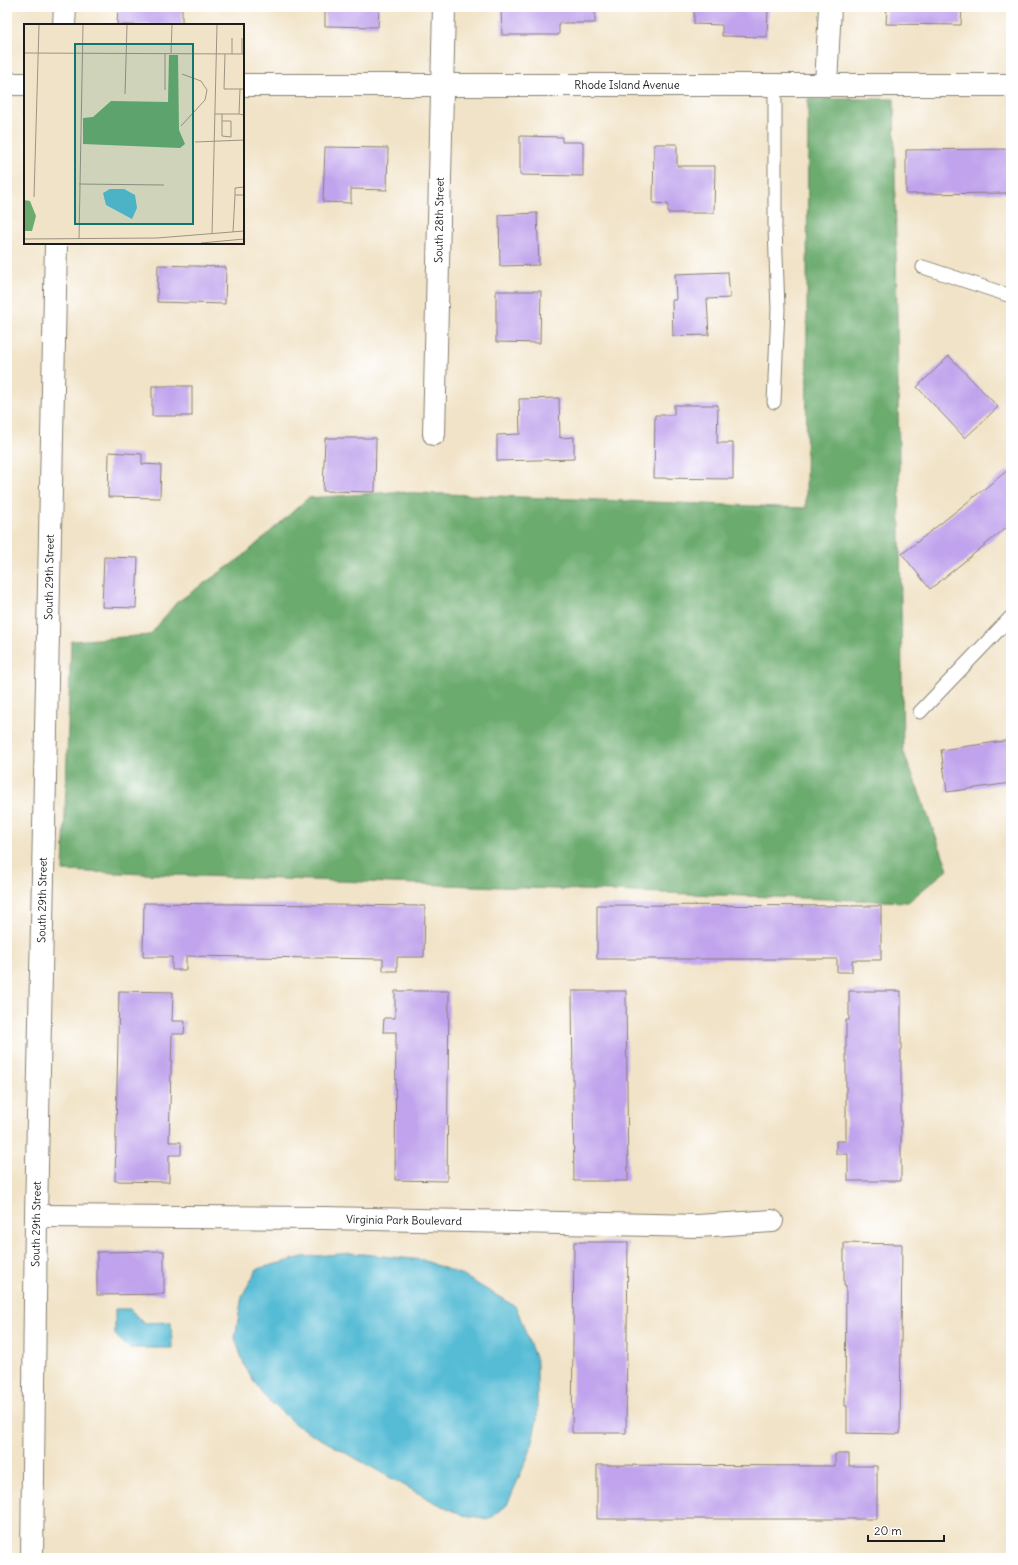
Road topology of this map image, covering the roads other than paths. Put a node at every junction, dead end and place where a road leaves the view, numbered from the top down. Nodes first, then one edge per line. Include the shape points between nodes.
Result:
1 (65, 7) edge
2 (444, 7) edge
3 (830, 7) edge
4 (64, 24) edge
5 (7, 84) edge
6 (24, 84) edge
7 (775, 84) junction
8 (826, 84) junction
9 (244, 85) edge
10 (442, 85) junction
11 (1011, 85) edge
12 (56, 244) edge
13 (923, 266) dead end
14 (1011, 296) edge
15 (774, 402) dead end
16 (434, 434) dead end
17 (1011, 617) edge
18 (920, 712) dead end
19 (36, 1216) junction
20 (772, 1221) dead end
21 (32, 1558) edge

1 - 4 street
2 - 10 street, South 28th Street
3 - 8 street
5 - 6 street
7 - 8 street, Rhode Island Avenue
7 - 10 street, Rhode Island Avenue
7 - 15 lane via 778,309
8 - 11 street, Rhode Island Avenue
9 - 10 street, Rhode Island Avenue
10 - 16 street, South 28th Street
12 - 19 street, South 29th Street
13 - 14 lane
17 - 18 lane
19 - 20 street, Virginia Park Boulevard via 323,1218 698,1226
19 - 21 street, South 29th Street

